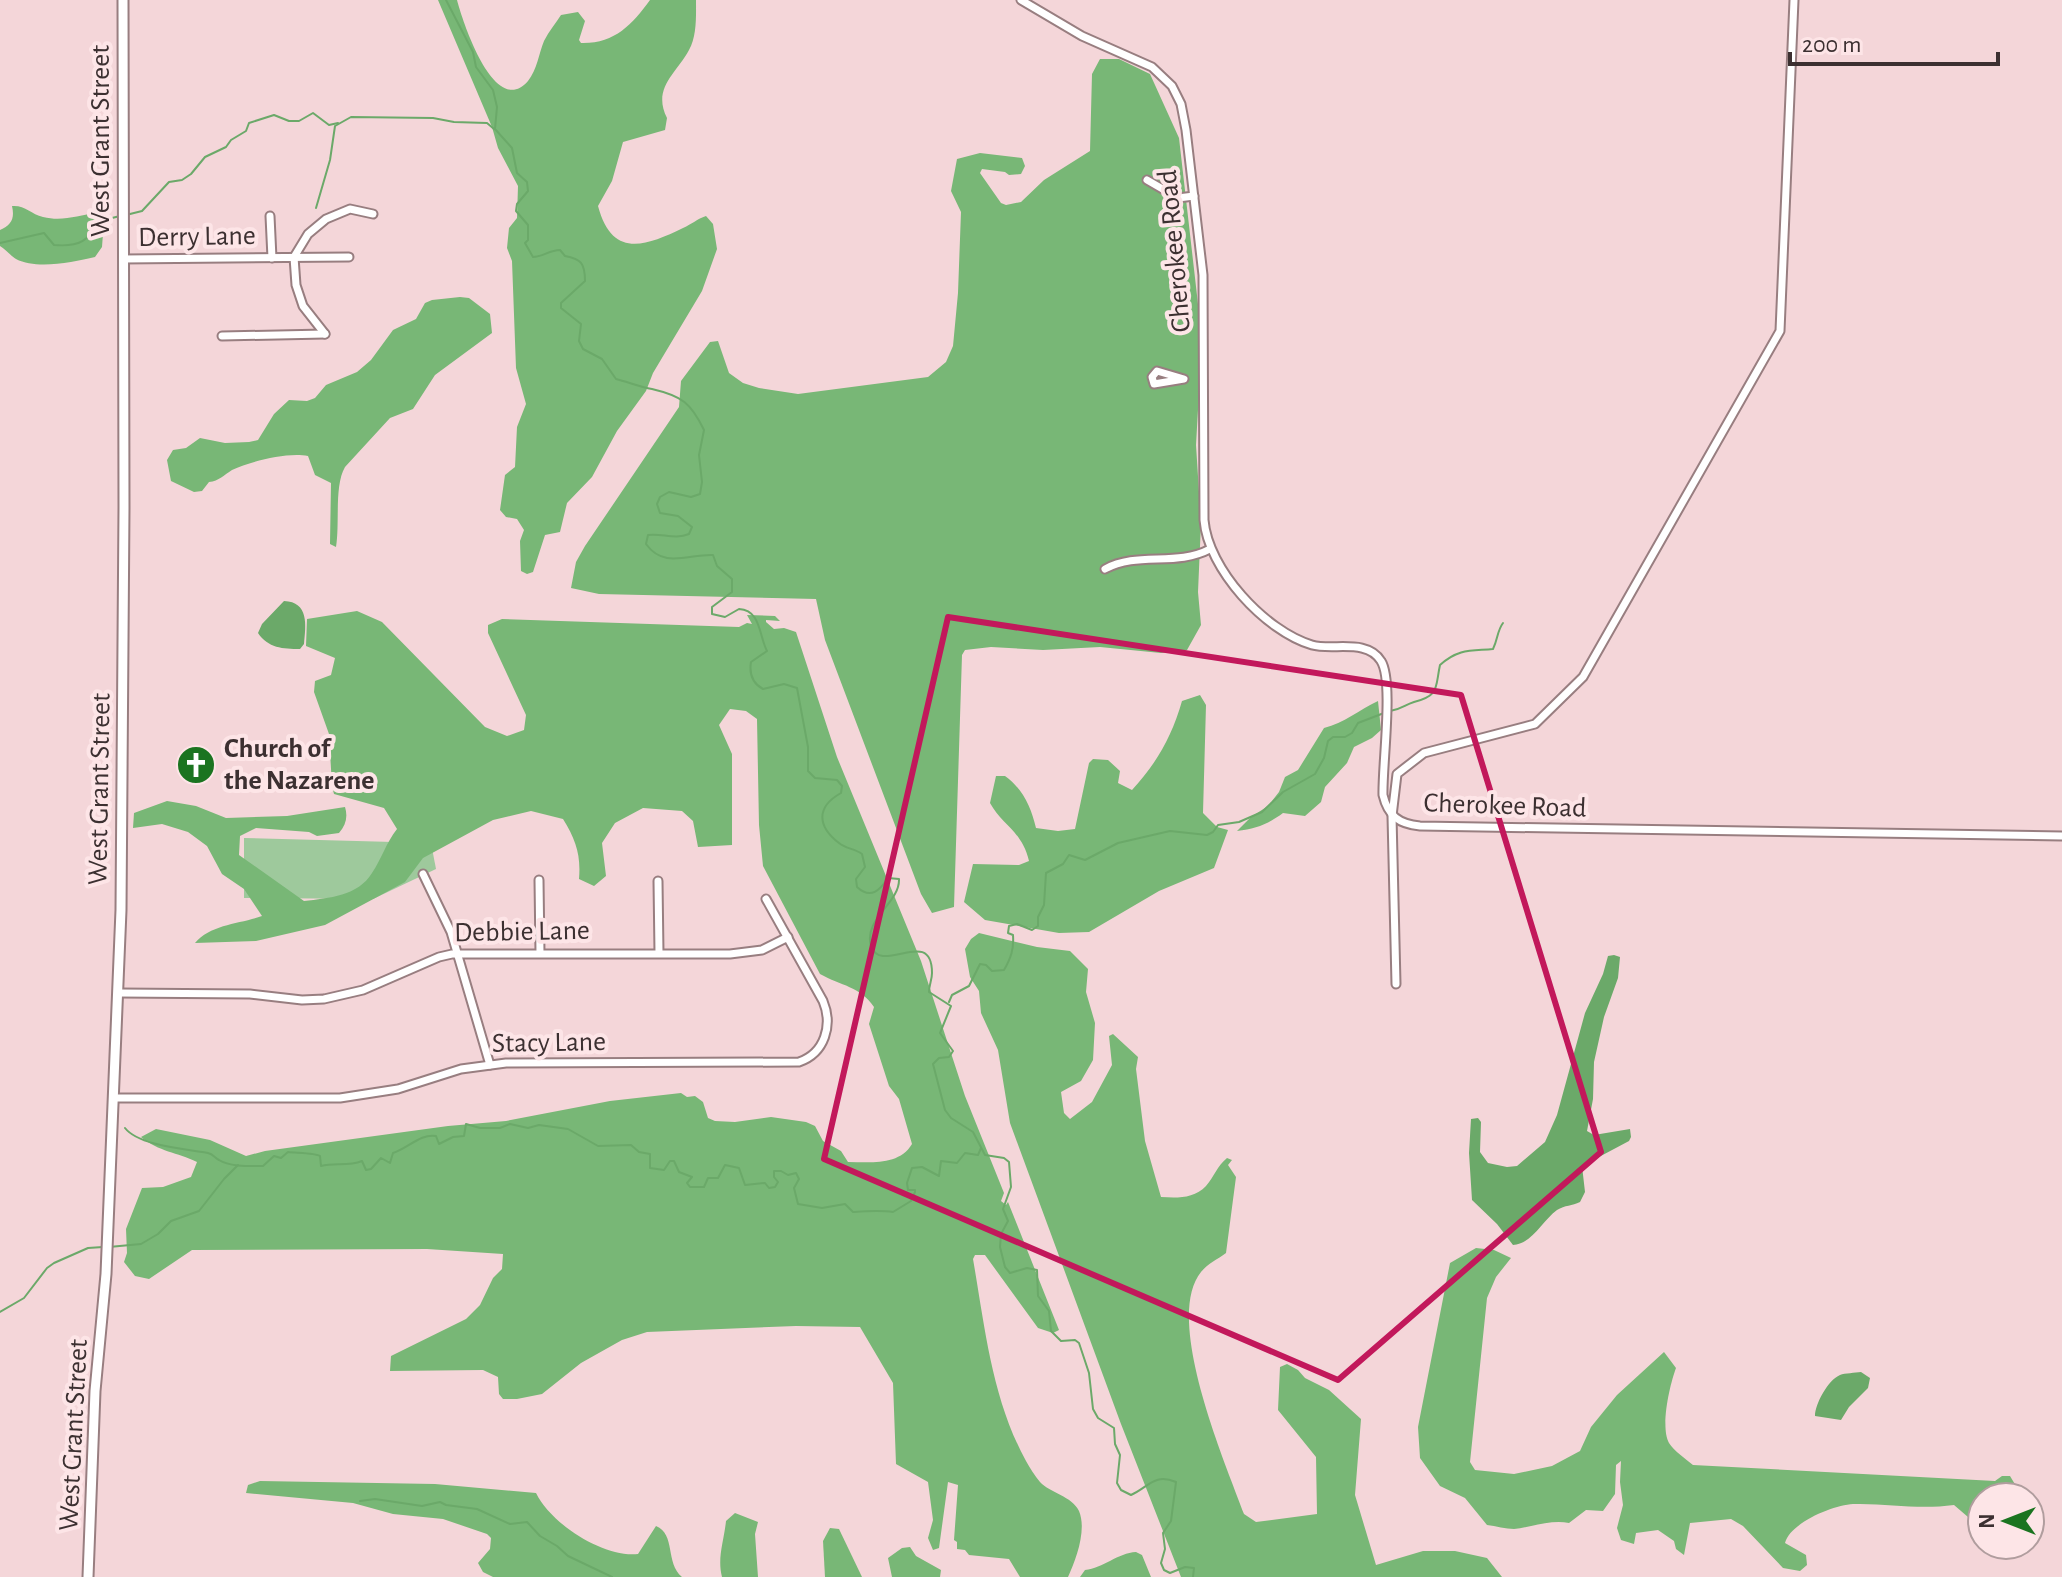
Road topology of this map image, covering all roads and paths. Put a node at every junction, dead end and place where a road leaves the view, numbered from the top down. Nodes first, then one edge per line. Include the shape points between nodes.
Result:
1 (123, 0) edge
2 (1021, 0) edge
3 (1794, 0) edge
4 (1147, 180) dead end
5 (1194, 196) junction
6 (373, 214) dead end
7 (270, 216) dead end
8 (294, 257) junction
9 (349, 257) dead end
10 (272, 258) junction
11 (123, 259) junction
12 (222, 336) dead end
13 (1205, 377) junction
14 (1184, 379) dead end
15 (1210, 549) junction
16 (1105, 569) dead end
17 (1392, 816) junction
18 (2062, 836) edge
19 (423, 874) dead end
20 (539, 880) dead end
21 (658, 881) dead end
22 (766, 899) dead end
23 (788, 937) junction
24 (458, 953) junction
25 (540, 953) junction
26 (659, 953) junction
27 (1396, 984) dead end
28 (119, 993) junction
29 (490, 1065) junction
30 (113, 1098) junction
31 (88, 1577) edge

1 - 11 main road, West Grant Street
2 - 5 street, Cherokee Road via 1166,79 1184,117
3 - 17 street via 1780,331 1583,677 1535,724 1424,753 1397,774
4 - 5 street via 1178,198
5 - 13 street, Cherokee Road via 1203,275
6 - 8 street, Derry Lane via 350,209 326,219 308,234
7 - 10 street, Derry Lane
8 - 9 street, Derry Lane
8 - 10 street, Derry Lane
8 - 12 street, Derry Lane via 303,306 325,334
10 - 11 street, Derry Lane
11 - 28 main road, West Grant Street
13 - 14 street
13 - 15 street, Cherokee Road via 1204,520
15 - 16 street via 1186,558 1139,559
15 - 17 street, Cherokee Road via 1240,592 1282,631 1314,645 1364,648 1381,661 1386,690 1383,795
17 - 18 street, Cherokee Road via 1420,826
17 - 27 street
19 - 24 street
20 - 25 street
21 - 26 street
22 - 23 street, Stacy Lane
23 - 26 street, Debbie Lane via 741,954
23 - 29 street, Stacy Lane via 828,1017 827,1034 805,1060
24 - 25 street, Debbie Lane
24 - 28 street, Debbie Lane via 363,990 324,999
24 - 29 street
25 - 26 street, Debbie Lane
28 - 30 main road, West Grant Street
29 - 30 street, Stacy Lane via 354,1097
30 - 31 main road, West Grant Street

